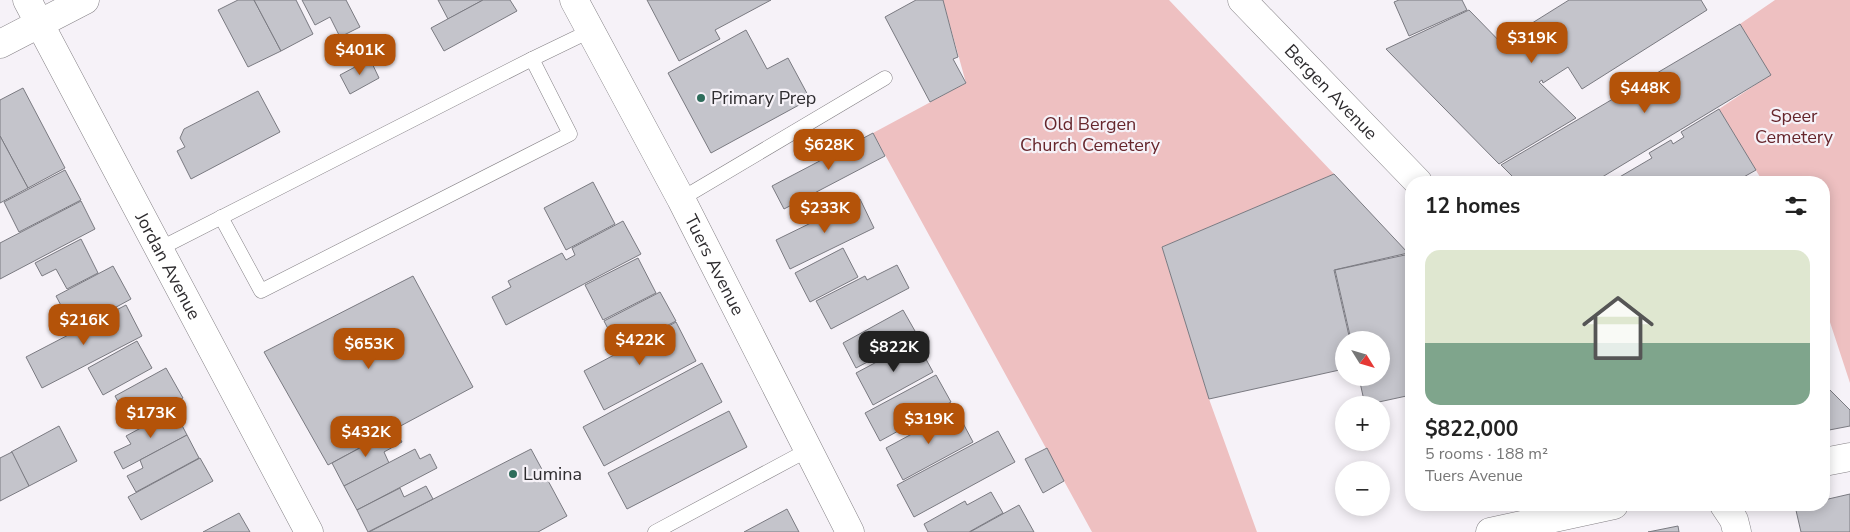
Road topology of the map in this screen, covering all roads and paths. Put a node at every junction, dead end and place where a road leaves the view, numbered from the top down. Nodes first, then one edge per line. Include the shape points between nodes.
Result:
1 (85, 0) edge
2 (574, 0) edge
3 (1242, 0) edge
4 (33, 12) edge
5 (590, 31) junction
6 (0, 44) edge
7 (532, 59) junction
8 (885, 78) dead end
9 (1412, 176) edge
10 (681, 199) junction
11 (221, 217) junction
12 (159, 249) junction
13 (808, 450) junction
14 (1850, 457) edge
15 (1830, 461) edge
16 (1586, 511) edge
17 (1728, 511) edge
18 (309, 532) edge
19 (655, 532) edge
20 (850, 532) edge
21 (1490, 532) edge
22 (1737, 532) edge

1 - 4 street
2 - 5 street, Tuers Avenue
3 - 9 street, Bergen Avenue
4 - 6 street
4 - 12 street, Jordan Avenue
5 - 7 lane
5 - 10 street, Tuers Avenue
7 - 11 lane
7 - 11 lane via 570,134 561,139 261,291
8 - 10 lane
10 - 13 street, Tuers Avenue
11 - 12 lane
12 - 18 street, Jordan Avenue
13 - 19 lane
13 - 20 street, Tuers Avenue
14 - 15 street
16 - 21 street
17 - 22 street

